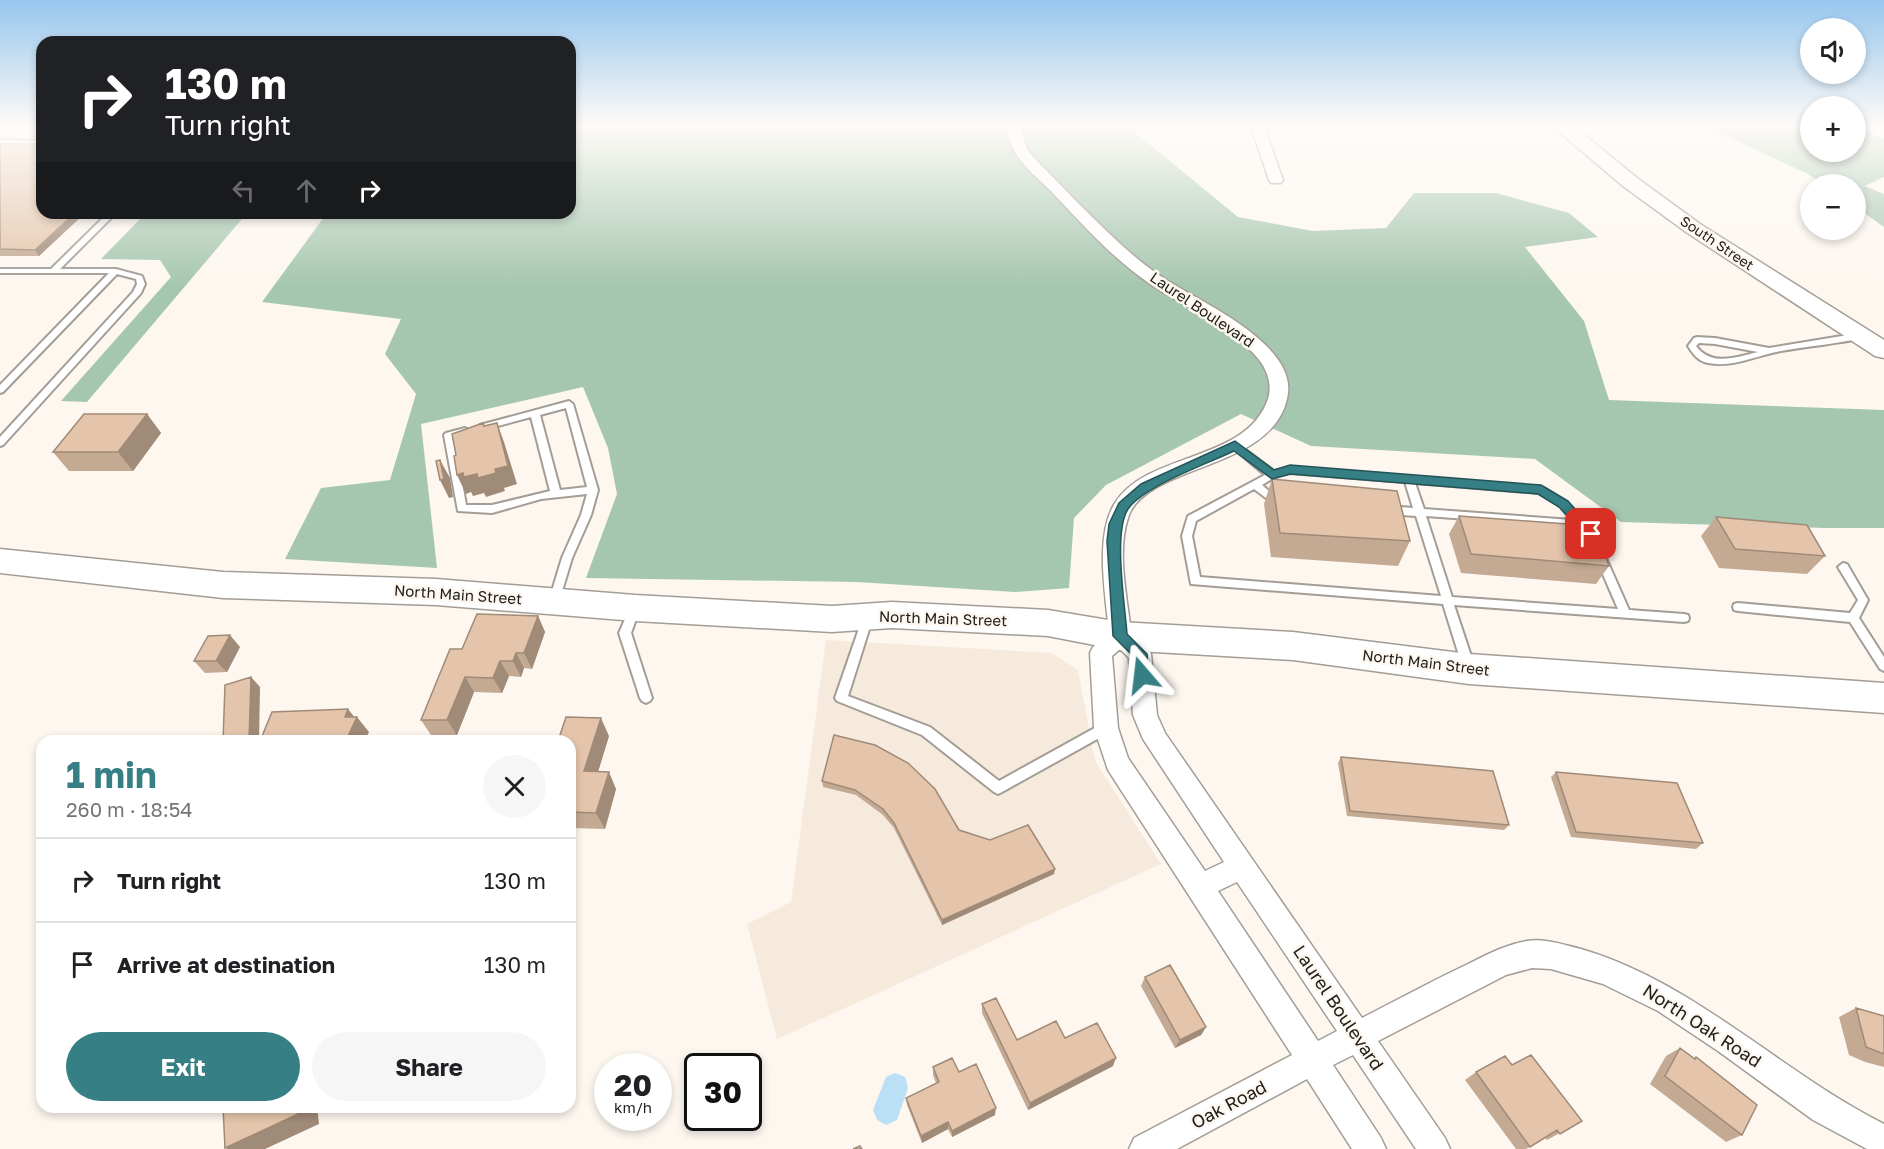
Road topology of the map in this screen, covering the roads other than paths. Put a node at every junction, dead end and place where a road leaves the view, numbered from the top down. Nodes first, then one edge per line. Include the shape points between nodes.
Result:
1 (1046, 178) edge
2 (1625, 178) edge
3 (106, 219) edge
4 (0, 271) edge
5 (53, 271) junction
6 (116, 271) junction
7 (1861, 336) junction
8 (1769, 351) junction
9 (1884, 351) edge
10 (0, 390) edge
11 (535, 414) junction
12 (0, 443) edge
13 (1235, 446) junction
14 (1272, 475) junction
15 (1409, 479) junction
16 (1256, 485) junction
17 (593, 490) junction
18 (556, 495) junction
19 (1296, 501) edge
20 (1375, 508) edge
21 (1420, 513) junction
22 (1582, 524) junction
23 (0, 561) edge
24 (1843, 567) dead end
25 (1447, 599) junction
26 (554, 601) junction
27 (1738, 607) dead end
28 (635, 608) junction
29 (1625, 614) junction
30 (868, 617) junction
31 (1684, 618) dead end
32 (1853, 618) junction
33 (1120, 636) junction
34 (1884, 666) edge
35 (1469, 669) junction
36 (646, 698) dead end
37 (1884, 698) edge
38 (1106, 728) junction
39 (1242, 867) junction
40 (1200, 886) junction
41 (1358, 1037) junction
42 (1312, 1061) junction
43 (1884, 1141) edge
44 (1145, 1149) edge
45 (1370, 1149) edge
46 (1434, 1149) edge

1 - 13 street, Laurel Boulevard via 1125,256 1244,336 1268,359 1279,389 1278,404 1269,420
2 - 7 street, South Street via 1693,228
3 - 5 lane
4 - 5 lane
5 - 6 lane
6 - 10 lane
6 - 12 lane via 139,278 137,293
7 - 8 lane
7 - 9 street, South Street
8 - 8 lane via 1730,362 1706,360 1695,354 1692,346 1697,340 1715,341
11 - 17 lane via 569,404
11 - 18 lane
11 - 18 lane via 449,435 462,509 492,509
13 - 14 lane
13 - 33 street, Laurel Boulevard via 1145,487 1124,506 1114,541
14 - 15 lane via 1290,470
14 - 16 lane
15 - 21 lane
15 - 22 lane via 1541,490 1564,504
16 - 19 lane via 1273,499
16 - 25 lane via 1192,519 1187,536 1195,581
17 - 18 lane
17 - 26 lane
20 - 21 lane
21 - 22 lane
21 - 25 lane
22 - 29 lane via 1591,534
23 - 26 highway, North Main Street via 223,585 436,592
24 - 32 lane via 1863,600
25 - 29 lane
25 - 35 lane
26 - 28 highway, North Main Street
27 - 32 lane
28 - 30 highway, North Main Street via 832,619
28 - 36 lane via 625,633
29 - 31 lane
30 - 33 highway, North Main Street via 1048,623
30 - 38 lane via 841,698 926,731 998,788
32 - 34 lane
33 - 35 highway, North Main Street via 1293,645
33 - 38 street via 1101,653
33 - 39 street, Laurel Boulevard via 1140,654 1145,715 1155,739
35 - 37 highway, North Main Street
38 - 40 street via 1117,762
39 - 40 street
39 - 41 street, Laurel Boulevard
40 - 42 street
41 - 42 street, North Oak Road
41 - 43 street, North Oak Road via 1488,968 1532,954 1559,958 1619,975 1667,1000 1733,1042 1818,1106
41 - 46 street, Laurel Boulevard
42 - 44 street, Oak Road
42 - 45 street

